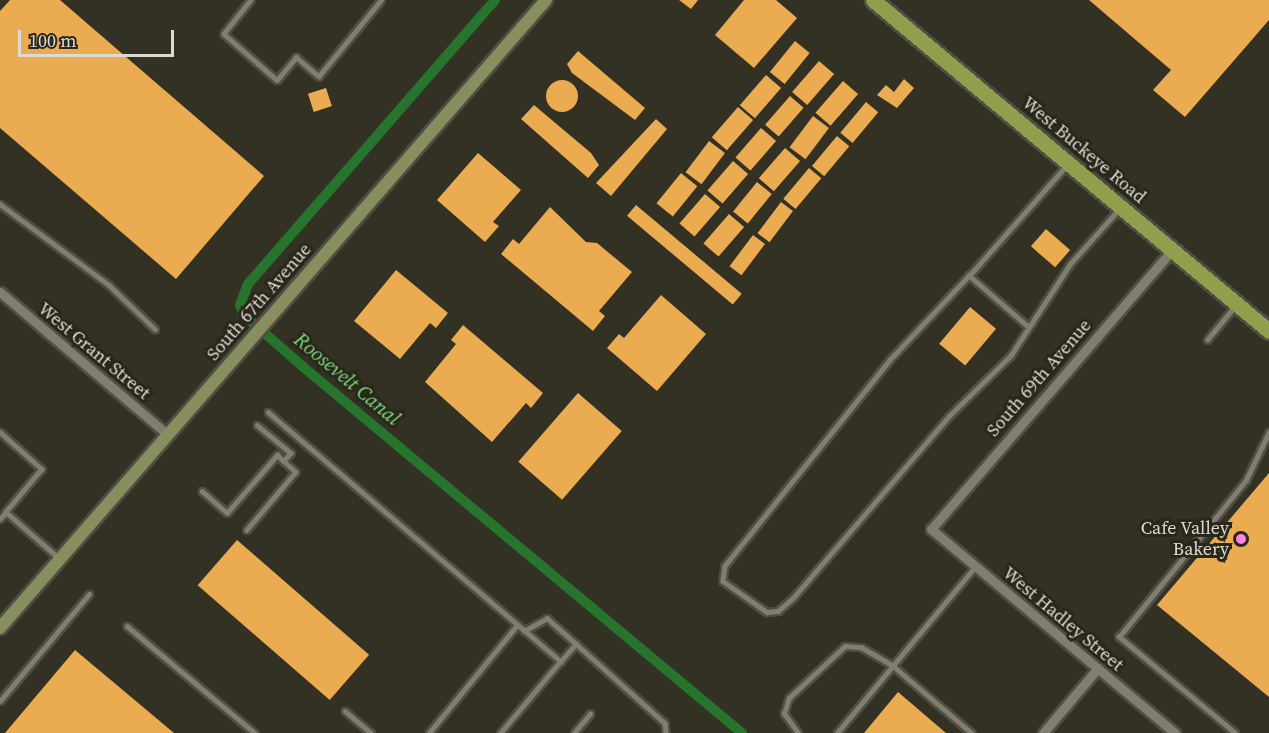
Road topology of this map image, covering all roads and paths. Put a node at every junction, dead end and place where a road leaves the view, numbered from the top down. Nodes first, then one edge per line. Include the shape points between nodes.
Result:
1 (251, 0) edge
2 (381, 0) edge
3 (546, 0) edge
4 (873, 0) edge
5 (1069, 162) junction
6 (0, 204) edge
7 (1122, 206) junction
8 (1173, 249) junction
9 (969, 276) junction
10 (0, 292) edge
11 (1237, 304) junction
12 (1027, 326) junction
13 (155, 329) dead end
14 (1269, 331) edge
15 (1207, 340) dead end
16 (268, 412) dead end
17 (257, 425) dead end
18 (0, 432) edge
19 (1269, 432) edge
20 (167, 434) junction
21 (284, 461) junction
22 (202, 491) dead end
23 (6, 512) junction
24 (0, 519) edge
25 (931, 529) joint
26 (247, 530) dead end
27 (60, 559) junction
28 (975, 567) junction
29 (89, 594) dead end
30 (516, 625) junction
31 (127, 626) dead end
32 (0, 628) edge
33 (524, 631) junction
34 (576, 644) junction
35 (561, 661) junction
36 (892, 665) junction
37 (1098, 668) junction
38 (0, 701) edge
39 (345, 711) dead end
40 (590, 714) dead end
41 (255, 733) edge
42 (371, 733) edge
43 (429, 733) edge
44 (501, 733) edge
45 (574, 733) edge
46 (666, 733) edge
47 (798, 733) edge
48 (837, 733) edge
49 (972, 733) edge
50 (1043, 733) edge
51 (1175, 733) edge
52 (1235, 733) edge

1 - 2 lane via 224,34 277,80 296,57 319,76
3 - 20 main road, South 67th Avenue
4 - 5 main road, West Buckeye Road
5 - 7 main road, West Buckeye Road
5 - 9 lane
6 - 13 lane via 110,285
7 - 8 main road, West Buckeye Road
7 - 12 lane via 1070,264
8 - 11 main road, West Buckeye Road
8 - 25 street, South 69th Avenue
9 - 12 lane
9 - 12 lane via 898,351 725,566 723,580 750,603 778,611 949,416 1011,355
10 - 20 street, West Grant Street
11 - 14 main road, West Buckeye Road
11 - 15 lane
16 - 30 lane
17 - 21 lane via 291,453
18 - 23 lane via 42,469
19 - 52 lane via 1246,480 1119,637
20 - 27 main road, South 67th Avenue
21 - 22 lane via 277,455 227,513
21 - 26 lane via 296,472
23 - 24 lane
23 - 27 lane
25 - 28 street, West Hadley Street
27 - 32 main road, South 67th Avenue
28 - 36 lane
28 - 37 street, West Hadley Street
29 - 38 lane
30 - 33 lane
30 - 43 lane
31 - 41 lane
33 - 34 lane via 547,618
33 - 35 lane
34 - 35 lane
34 - 46 lane via 665,723
35 - 44 lane
36 - 47 lane via 861,647 845,646 834,652 789,698 784,714
36 - 48 lane
36 - 49 lane
37 - 50 street
37 - 51 street, West Hadley Street
39 - 42 lane
40 - 45 lane

